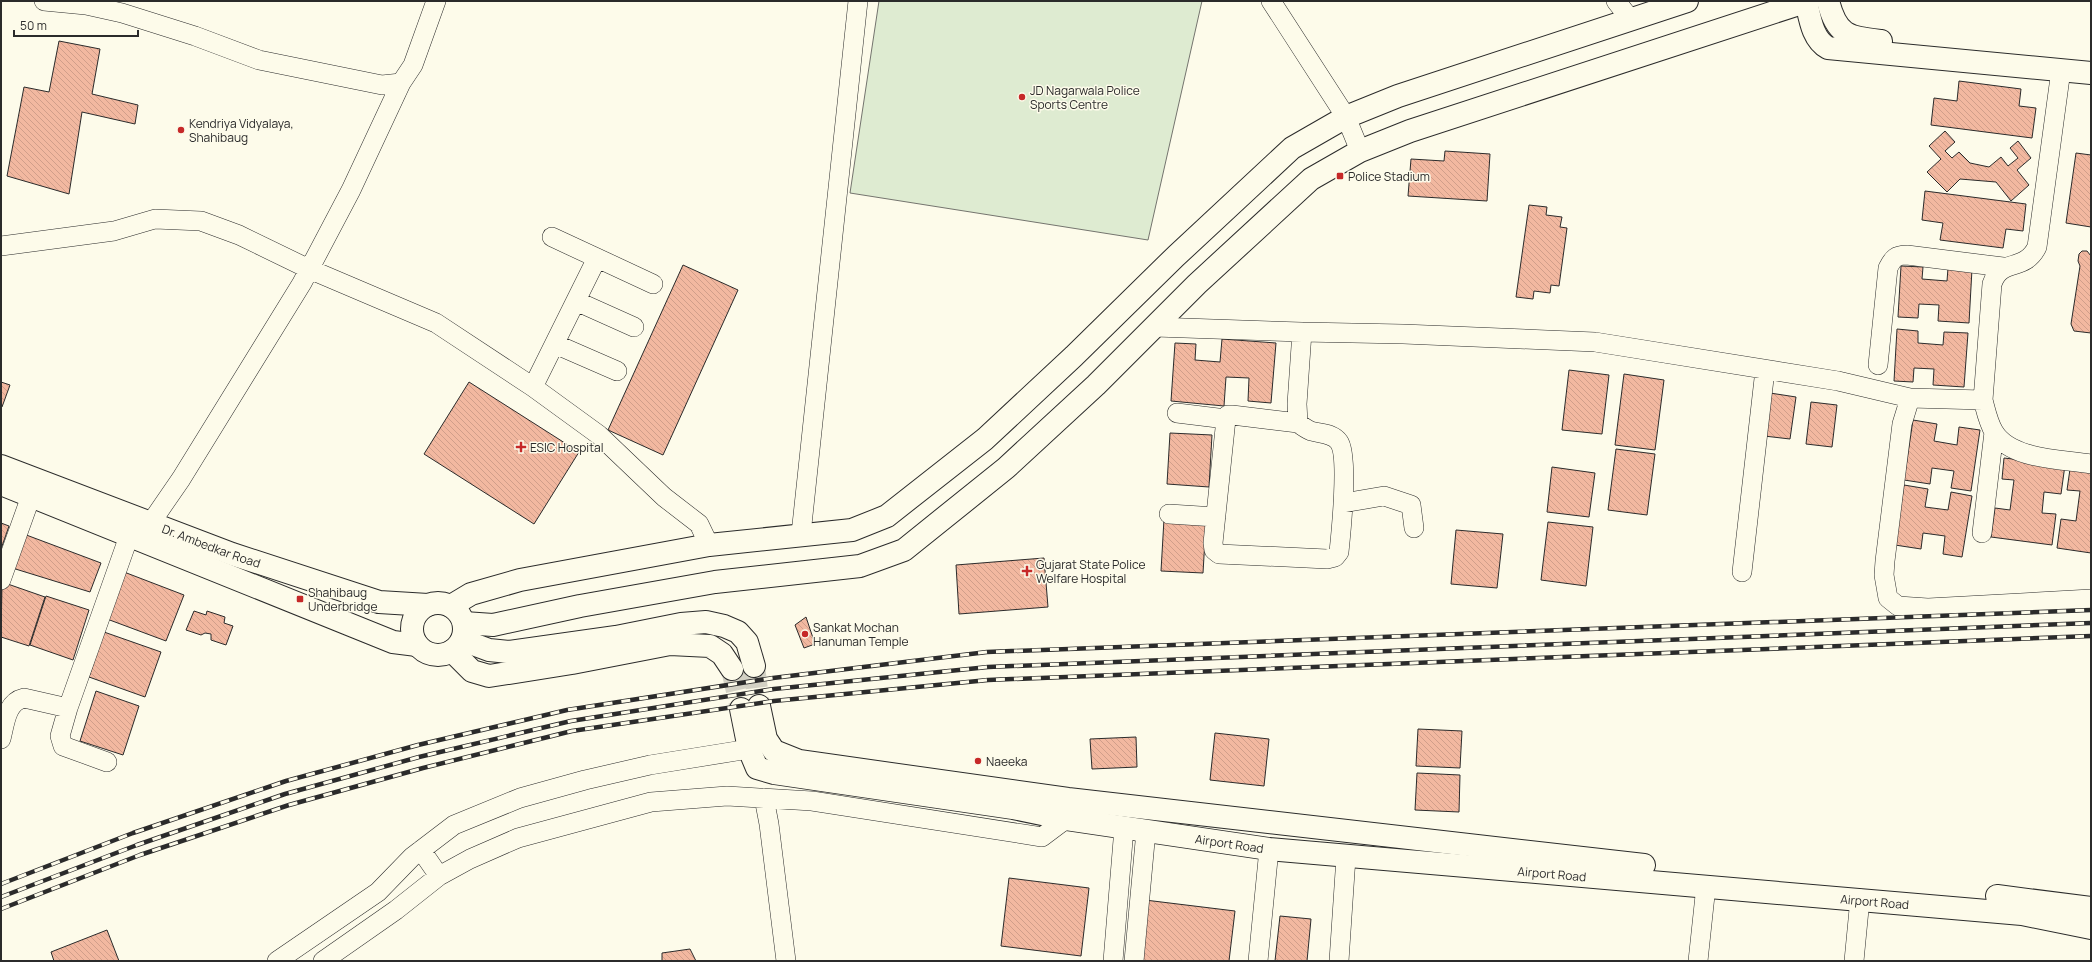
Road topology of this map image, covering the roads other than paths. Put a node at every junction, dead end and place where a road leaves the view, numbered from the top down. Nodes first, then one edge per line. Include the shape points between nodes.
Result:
1 (44, 1) edge
2 (436, 1) edge
3 (858, 1) edge
4 (1271, 1) edge
5 (1616, 1) edge
6 (1687, 1) edge
7 (1807, 1) edge
8 (1828, 1) edge
9 (1631, 20) junction
10 (2091, 62) edge
11 (2061, 70) junction
12 (2091, 73) edge
13 (401, 83) junction
14 (1346, 117) junction
15 (1360, 151) junction
16 (552, 237) dead end
17 (1, 246) edge
18 (597, 258) junction
19 (2003, 267) junction
20 (309, 269) junction
21 (653, 284) dead end
22 (576, 300) junction
23 (634, 327) dead end
24 (1155, 327) junction
25 (1302, 332) junction
26 (555, 344) junction
27 (1878, 365) dead end
28 (1766, 370) junction
29 (617, 371) dead end
30 (534, 387) junction
31 (1910, 398) junction
32 (1983, 400) junction
33 (1177, 413) dead end
34 (1226, 419) junction
35 (1298, 423) junction
36 (1994, 432) junction
37 (2091, 464) edge
38 (1, 466) edge
39 (1, 484) edge
40 (31, 496) junction
41 (1343, 503) junction
42 (1169, 514) dead end
43 (1216, 517) junction
44 (150, 524) junction
45 (1414, 528) dead end
46 (1982, 533) dead end
47 (801, 534) junction
48 (128, 536) junction
49 (709, 546) junction
50 (1742, 572) dead end
51 (1, 580) edge
52 (2091, 599) edge
53 (428, 605) junction
54 (450, 606) junction
55 (459, 638) junction
56 (417, 645) junction
57 (754, 666) tunnel mouth
58 (732, 669) tunnel mouth
59 (68, 708) junction
60 (1, 739) edge
61 (749, 749) junction
62 (107, 762) dead end
63 (764, 798) junction
64 (1019, 801) junction
65 (1067, 809) junction
66 (1124, 828) junction
67 (1146, 831) junction
68 (421, 850) junction
69 (1274, 850) junction
70 (1346, 857) junction
71 (440, 876) junction
72 (1706, 886) junction
73 (1860, 899) junction
74 (2091, 908) edge
75 (2091, 928) edge
76 (277, 961) edge
77 (323, 961) edge
78 (786, 961) edge
79 (1112, 961) edge
80 (1134, 961) edge
81 (1258, 961) edge
82 (1268, 961) edge
83 (1339, 961) edge
84 (1698, 961) edge
85 (1854, 961) edge

1 - 13 street via 86,5 122,13 260,60 382,85
2 - 13 street via 413,65
3 - 47 street
4 - 14 street
5 - 9 street
6 - 9 main road
7 - 11 main road via 1816,38 1820,44 1828,48
7 - 15 main road via 1410,131
8 - 10 main road via 1837,26 1844,33 1860,38
9 - 14 main road via 1398,96
11 - 12 main road
11 - 19 street via 2037,248 2026,260
13 - 20 street via 351,190
14 - 15 street
14 - 47 main road via 1292,148 985,439 887,516 852,530
15 - 24 main road via 1311,179
16 - 18 street
17 - 20 street via 114,231 156,219 201,221 239,235
18 - 21 street
18 - 22 street
19 - 27 street via 1907,255 1898,255 1892,259 1888,268
19 - 32 street via 1995,274 1992,284
20 - 30 street via 436,324
20 - 44 street via 181,480
22 - 23 street
22 - 26 street
24 - 25 street
24 - 55 main road via 1006,468 904,550 860,566 715,582 543,613 493,625
25 - 28 street via 1595,342
25 - 35 street
26 - 29 street
26 - 30 street
28 - 31 street via 1838,381
28 - 50 street
30 - 49 street via 599,435 664,497 699,524
31 - 32 street
31 - 52 street via 1902,424 1885,561 1884,575 1888,598 1898,606 1928,608
32 - 36 street
33 - 34 street
34 - 35 street via 1232,414
34 - 43 street
35 - 41 street via 1310,431 1329,434 1339,441 1343,450
36 - 37 street via 2008,447 2020,453
36 - 46 street
38 - 44 main road, Dr. Ambedkar Road
39 - 40 main road, Dr. Ambedkar Road
40 - 48 main road, Dr. Ambedkar Road
40 - 51 street
41 - 43 street via 1339,552 1335,557 1328,559 1219,554 1214,550 1213,543
41 - 45 street via 1384,496 1411,505
42 - 43 street
44 - 53 main road, Dr. Ambedkar Road via 379,602
47 - 49 main road
48 - 56 main road, Dr. Ambedkar Road via 393,642
48 - 59 street
49 - 54 main road via 520,580 471,594
53 - 54 main road via 435,603
53 - 56 main road via 421,609 413,622 413,638
54 - 55 main road via 461,616
55 - 56 main road via 445,654 429,654
55 - 57 main road via 489,650 510,652 706,622 738,632 747,642
55 - 58 main road via 472,671 489,676 670,644 710,646 722,654
59 - 60 street via 24,698 17,700 10,708
59 - 62 street via 60,736 63,746
61 - 64 main road via 757,768 774,773
61 - 64 main road via 750,708 774,751 799,761
61 - 68 street via 650,765 520,798 454,825
63 - 65 street via 812,801 1042,837
63 - 71 street via 727,796 651,802 518,838 470,859
63 - 78 street
64 - 65 main road, Airport Road
65 - 66 main road, Airport Road
65 - 74 main road, Airport Road via 1618,863 2024,898
66 - 67 main road, Airport Road
66 - 79 street
67 - 69 main road, Airport Road
67 - 80 street
68 - 71 street
68 - 76 street via 378,892
69 - 70 main road, Airport Road
69 - 81 street
69 - 82 street
70 - 72 main road, Airport Road
70 - 83 street
71 - 77 street
72 - 73 main road, Airport Road
72 - 84 street
73 - 75 main road, Airport Road via 2022,914
73 - 85 street

